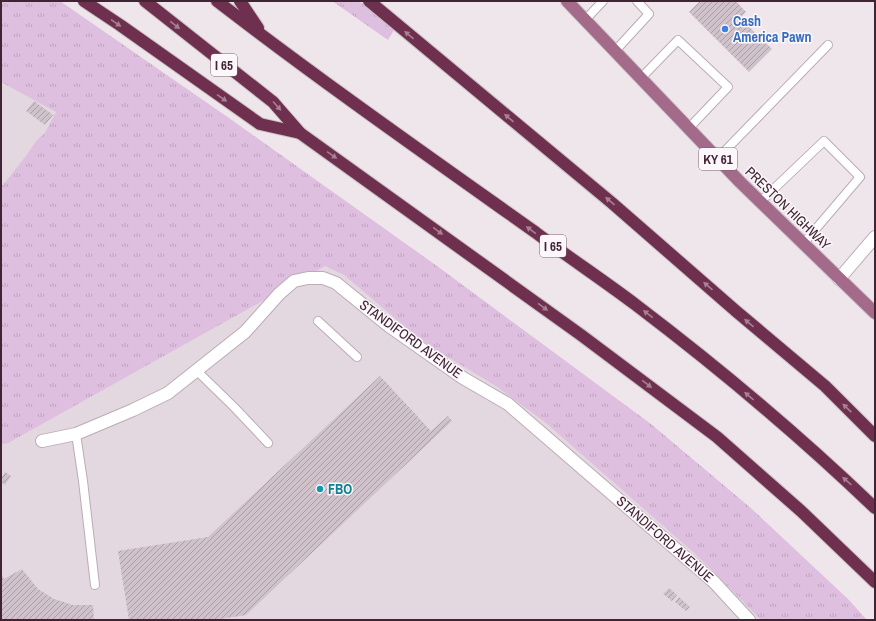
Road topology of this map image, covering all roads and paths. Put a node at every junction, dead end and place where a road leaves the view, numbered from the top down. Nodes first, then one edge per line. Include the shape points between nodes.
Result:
1 (84, 1) edge
2 (144, 1) edge
3 (217, 1) edge
4 (240, 1) edge
5 (369, 1) edge
6 (567, 1) edge
7 (603, 1) edge
8 (637, 1) edge
9 (585, 20) junction
10 (263, 35) junction
11 (828, 45) dead end
12 (615, 51) junction
13 (641, 78) junction
14 (689, 128) junction
15 (300, 132) junction
16 (718, 158) junction
17 (760, 202) junction
18 (875, 237) edge
19 (803, 244) junction
20 (839, 279) junction
21 (875, 312) edge
22 (318, 321) dead end
23 (357, 357) dead end
24 (197, 371) junction
25 (76, 434) junction
26 (875, 436) edge
27 (42, 441) dead end
28 (268, 443) dead end
29 (875, 508) edge
30 (875, 582) edge
31 (95, 585) dead end
32 (749, 620) edge

1 -> 15 highway via 260,124
2 -> 15 highway, I 65 via 273,102
3 - 10 highway, I 65
4 - 10 highway
26 -> 5 highway via 824,386 612,203
6 - 9 main road, PRESTON HIGHWAY / KY 61
7 - 9 lane
8 - 12 lane via 650,14
9 - 12 main road, PRESTON HIGHWAY / KY 61
29 -> 10 highway, I 65 via 781,423 694,350
11 - 16 lane
12 - 13 main road, PRESTON HIGHWAY / KY 61
13 - 14 main road, PRESTON HIGHWAY / KY 61
13 - 14 lane via 678,40 728,87
14 - 16 main road, PRESTON HIGHWAY / KY 61
15 -> 30 highway, I 65 via 581,335 717,437 801,511
16 - 17 main road, PRESTON HIGHWAY / KY 61
17 - 19 main road, PRESTON HIGHWAY / KY 61
17 - 19 lane via 824,142 855,172 860,177
18 - 20 street
19 - 20 main road, PRESTON HIGHWAY / KY 61
20 - 21 main road, PRESTON HIGHWAY / KY 61
22 - 23 lane
24 - 25 street, STANDIFORD AVENUE via 168,393
24 - 28 lane
24 - 32 street, STANDIFORD AVENUE via 245,332 279,294 294,282 308,278 323,278 336,283 389,326 463,378 508,404 714,582
25 - 27 street, STANDIFORD AVENUE
25 - 31 lane

